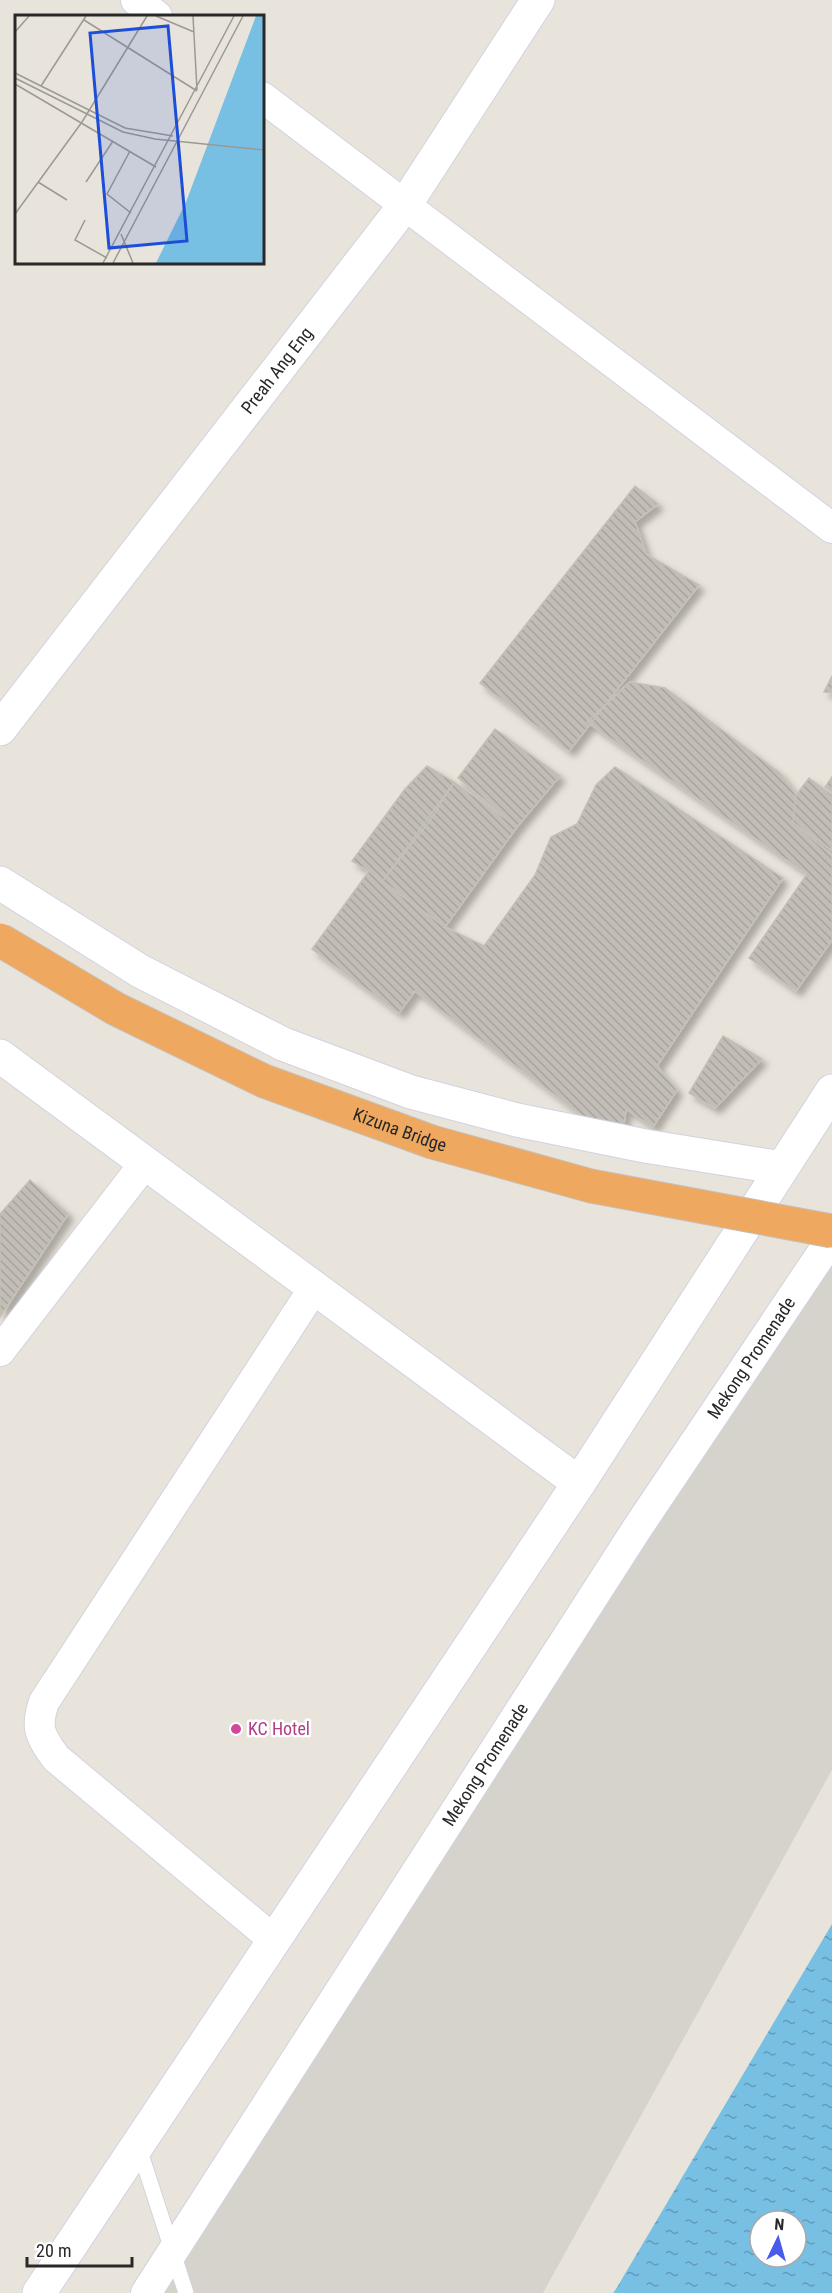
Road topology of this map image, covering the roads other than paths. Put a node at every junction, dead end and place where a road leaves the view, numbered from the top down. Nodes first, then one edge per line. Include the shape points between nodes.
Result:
1 (136, 0) edge
2 (538, 0) edge
3 (156, 15) edge
4 (264, 99) edge
5 (405, 206) junction
6 (832, 528) edge
7 (0, 729) edge
8 (0, 882) edge
9 (0, 939) edge
10 (0, 1056) edge
11 (832, 1091) edge
12 (145, 1163) junction
13 (782, 1168) junction
14 (832, 1231) edge
15 (832, 1238) edge
16 (315, 1288) junction
17 (0, 1350) edge
18 (579, 1483) junction
19 (274, 1940) junction
20 (138, 2145) junction
21 (172, 2252) junction
22 (39, 2293) edge
23 (146, 2293) edge
24 (186, 2293) edge

1 - 3 street
2 - 5 street, Preah Ang Eng
4 - 5 street
5 - 6 street
5 - 7 street, Preah Ang Eng
8 - 13 street via 160,982 283,1044 411,1092 517,1120
9 - 14 highway, Kizuna Bridge, bridge via 116,1009 264,1081 432,1142 591,1186
10 - 12 street
11 - 13 street
12 - 16 street
12 - 17 street
13 - 18 street
15 - 21 street, Mekong Promenade via 638,1527
16 - 18 street
16 - 19 street via 44,1701 38,1720 45,1742 56,1758
18 - 19 street
19 - 20 street
20 - 21 lane
20 - 22 street
21 - 23 street, Mekong Promenade
21 - 24 lane

